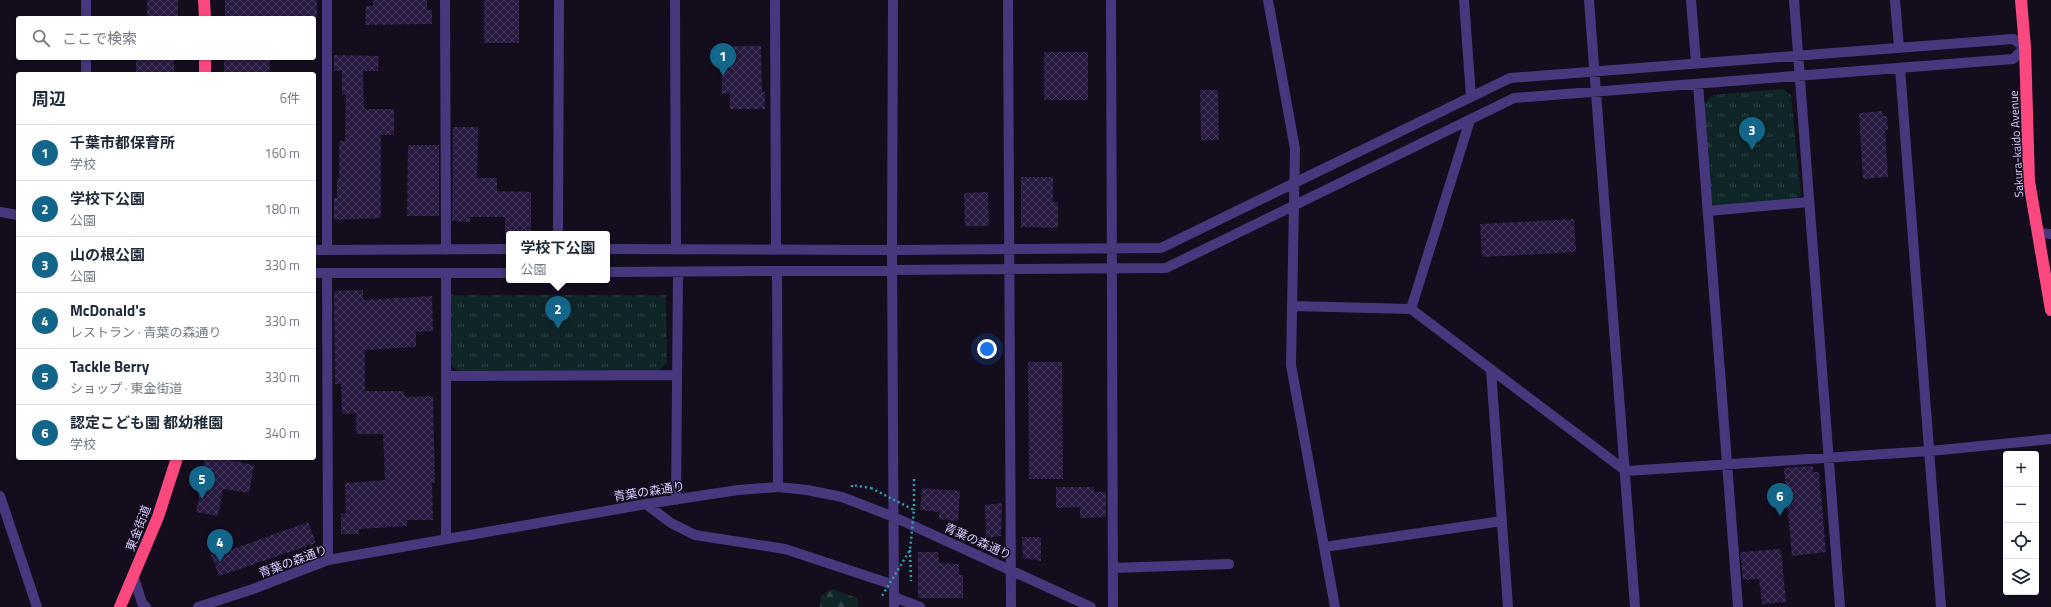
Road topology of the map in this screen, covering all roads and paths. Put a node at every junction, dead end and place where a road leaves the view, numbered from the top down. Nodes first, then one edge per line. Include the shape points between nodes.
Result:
1 (86, 0) edge
2 (204, 0) edge
3 (327, 0) edge
4 (444, 0) edge
5 (559, 0) edge
6 (675, 0) edge
7 (775, 0) edge
8 (893, 0) edge
9 (1008, 0) edge
10 (1111, 0) edge
11 (1268, 0) edge
12 (1464, 0) edge
13 (1589, 0) edge
14 (1691, 0) edge
15 (1794, 0) edge
16 (1895, 0) edge
17 (2021, 0) edge
18 (86, 16) edge
19 (205, 16) edge
20 (2025, 47) junction
21 (1899, 48) junction
22 (1798, 55) junction
23 (86, 60) edge
24 (205, 60) edge
25 (1696, 63) junction
26 (1900, 68) junction
27 (1595, 71) junction
28 (86, 72) edge
29 (205, 72) edge
30 (1800, 76) junction
31 (1698, 84) junction
32 (1596, 92) junction
33 (1471, 97) junction
34 (1470, 120) junction
35 (1295, 183) junction
36 (1809, 202) junction
37 (1294, 205) junction
38 (1708, 211) junction
39 (0, 212) edge
40 (16, 216) edge
41 (558, 231) edge
42 (2038, 234) junction
43 (2051, 234) edge
44 (1009, 248) junction
45 (1112, 248) junction
46 (506, 249) edge
47 (610, 249) edge
48 (676, 249) junction
49 (776, 249) junction
50 (316, 250) edge
51 (327, 250) junction
52 (446, 250) junction
53 (892, 250) junction
54 (1112, 268) junction
55 (1009, 269) junction
56 (892, 271) junction
57 (610, 272) edge
58 (678, 272) junction
59 (777, 272) junction
60 (316, 273) edge
61 (327, 273) junction
62 (446, 273) junction
63 (506, 273) edge
64 (1292, 306) junction
65 (1411, 309) junction
66 (2051, 310) edge
67 (1491, 370) junction
68 (677, 374) junction
69 (446, 376) junction
70 (2051, 439) edge
71 (1930, 451) junction
72 (1828, 458) junction
73 (176, 460) edge
74 (1727, 464) junction
75 (1626, 471) junction
76 (914, 479) dead end
77 (778, 487) junction
78 (871, 492) dead end
79 (0, 496) edge
80 (676, 500) junction
81 (646, 504) junction
82 (914, 510) junction
83 (894, 517) junction
84 (1502, 521) junction
85 (446, 538) junction
86 (1324, 547) junction
87 (910, 550) junction
88 (328, 560) junction
89 (1229, 564) dead end
90 (1112, 568) junction
91 (1010, 570) junction
92 (134, 578) junction
93 (911, 581) dead end
94 (894, 585) junction
95 (882, 596) dead end
96 (894, 602) edge
97 (37, 607) edge
98 (120, 607) edge
99 (146, 607) edge
100 (198, 607) edge
101 (920, 607) edge
102 (1011, 607) edge
103 (1091, 607) edge
104 (1112, 607) edge
105 (1336, 607) edge
106 (1508, 607) edge
107 (1635, 607) edge
108 (1738, 607) edge
109 (1840, 607) edge
110 (1941, 607) edge

1 - 18 street
2 - 19 highway
3 - 51 street
4 - 52 street
5 - 41 street
6 - 48 street
7 - 49 street
8 - 53 street
9 - 44 street
10 - 45 street
11 - 35 street via 1295,149
12 - 33 street
13 - 27 street
14 - 25 street
15 - 22 street
16 - 21 street
17 - 20 highway, Sakura-kaido Avenue
20 - 21 street via 2013,39
20 - 26 street via 2013,59
20 - 42 highway, Sakura-kaido Avenue via 2029,181
21 - 22 street
22 - 25 street
22 - 30 street
23 - 28 street
24 - 29 highway
25 - 27 street
26 - 30 street
26 - 71 street
27 - 32 street
27 - 33 street via 1510,78
30 - 31 street
30 - 36 street
31 - 32 street
31 - 38 street
32 - 34 street via 1514,98
32 - 75 street
33 - 35 street
34 - 37 street
34 - 65 street
35 - 37 street
35 - 45 street via 1161,248
36 - 38 street
36 - 72 street
37 - 54 street via 1166,268
37 - 64 street
38 - 74 street
39 - 40 street
42 - 43 street
42 - 66 highway, Sakura-kaido Avenue
44 - 45 street
44 - 53 street
44 - 55 street
45 - 54 street
46 - 52 street
47 - 48 street
48 - 49 street
49 - 53 street
50 - 51 street
51 - 52 street
53 - 56 street
54 - 55 street
54 - 90 street
55 - 56 street
55 - 91 street
56 - 59 street
56 - 83 street
57 - 58 street
58 - 59 street
58 - 68 street
59 - 77 street
60 - 61 street
61 - 62 street
61 - 88 street
62 - 63 street
62 - 69 street
64 - 65 street
64 - 86 street via 1291,365
65 - 67 street
67 - 75 street
67 - 84 street
68 - 69 street
68 - 80 street
69 - 85 street
70 - 71 street
71 - 72 street
71 - 110 street
72 - 74 street
72 - 109 street
73 - 92 highway, 東金街道
74 - 75 street
74 - 108 street
75 - 107 street
76 - 82 path
77 - 80 street, 青葉の森通り via 738,490
77 - 83 street, 青葉の森通り via 842,497
78 - 82 path, bridge via 852,489 852,485 871,488
79 - 97 street
80 - 81 street, 青葉の森通り
81 - 85 street, 青葉の森通り
81 - 94 street via 695,535 785,549
82 - 87 path, bridge
83 - 91 street, 青葉の森通り
83 - 94 street
84 - 86 street
84 - 106 street
85 - 88 street, 青葉の森通り
86 - 105 street
87 - 93 path
87 - 95 path, bridge
88 - 100 street, 青葉の森通り
89 - 90 street
90 - 104 street
91 - 102 street
91 - 103 street, 青葉の森通り
92 - 98 highway, 東金街道
92 - 99 street via 142,603
94 - 96 street
96 - 101 street

